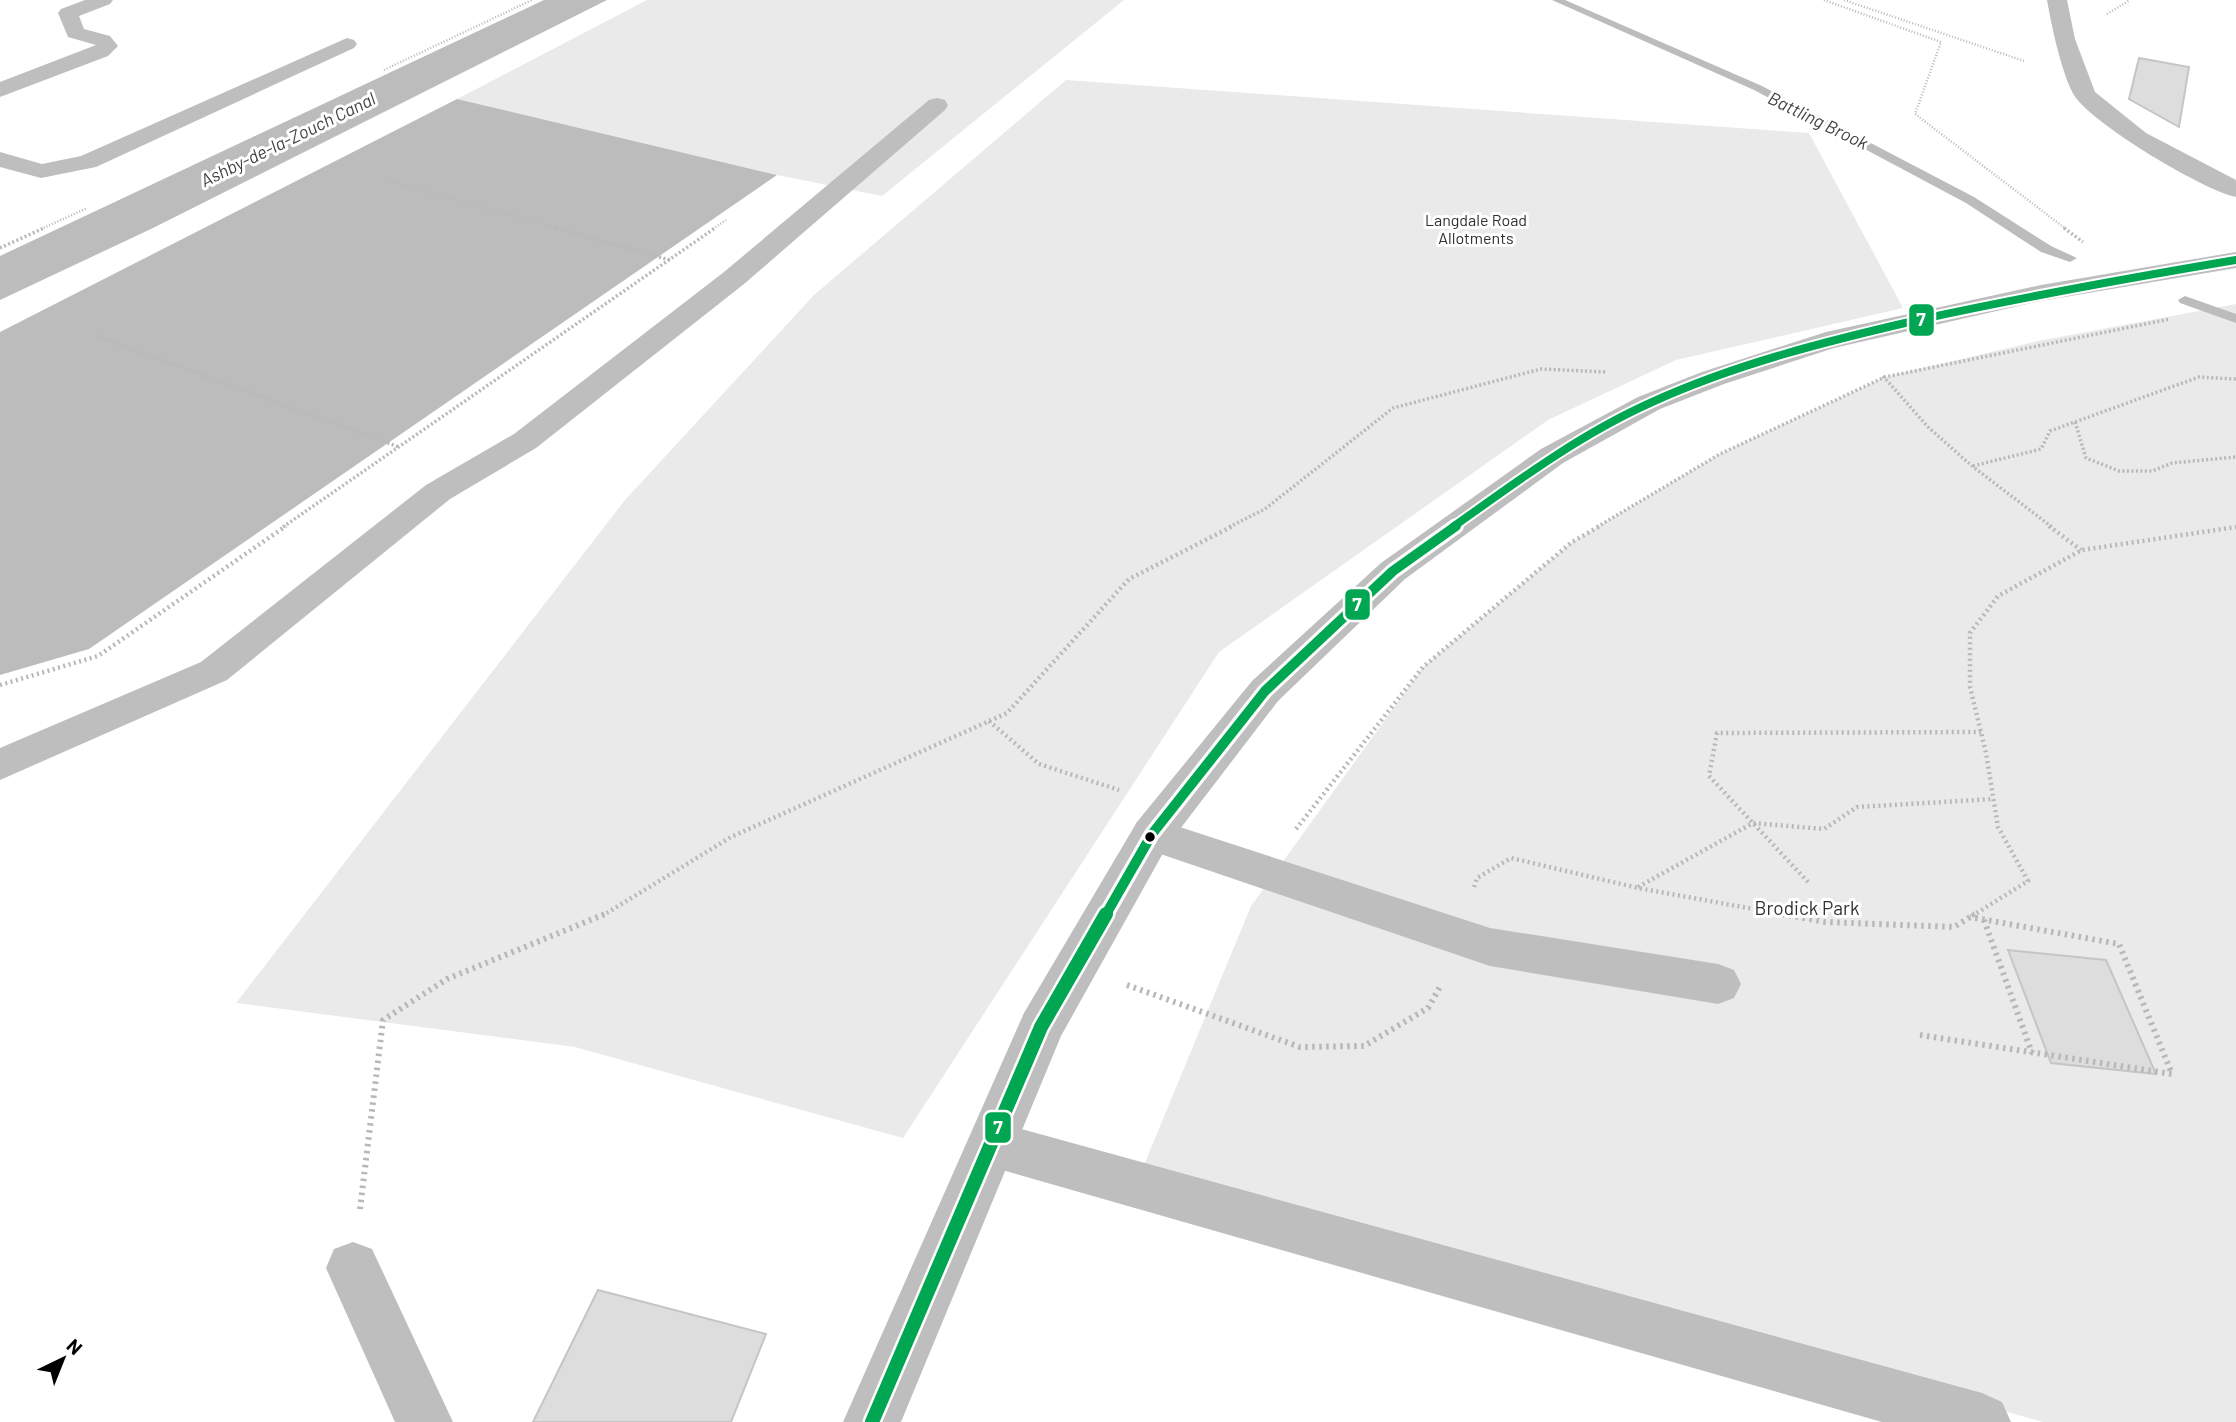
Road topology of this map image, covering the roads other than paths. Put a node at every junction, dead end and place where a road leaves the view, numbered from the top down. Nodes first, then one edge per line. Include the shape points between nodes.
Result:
1 (103, 0) edge
2 (2057, 0) edge
3 (347, 44) dead end
4 (0, 90) edge
5 (937, 105) dead end
6 (0, 159) edge
7 (2236, 190) edge
8 (2236, 260) edge
9 (0, 765) edge
10 (1162, 821) junction
11 (1718, 984) dead end
12 (992, 1144) junction
13 (354, 1268) road end
14 (424, 1422) edge
15 (872, 1422) edge
16 (1982, 1422) edge

1 - 4 street via 68,13 75,33 103,40 108,46
2 - 7 street via 2085,95 2138,138
3 - 6 street via 88,162 41,171
5 - 9 street via 734,278 525,441 438,492 214,671
8 - 10 street via 2041,293 1826,341 1649,403 1552,456 1393,571 1265,691
10 - 11 street via 1490,947
10 - 12 street via 1041,1027
12 - 15 street
12 - 16 street
13 - 14 street

